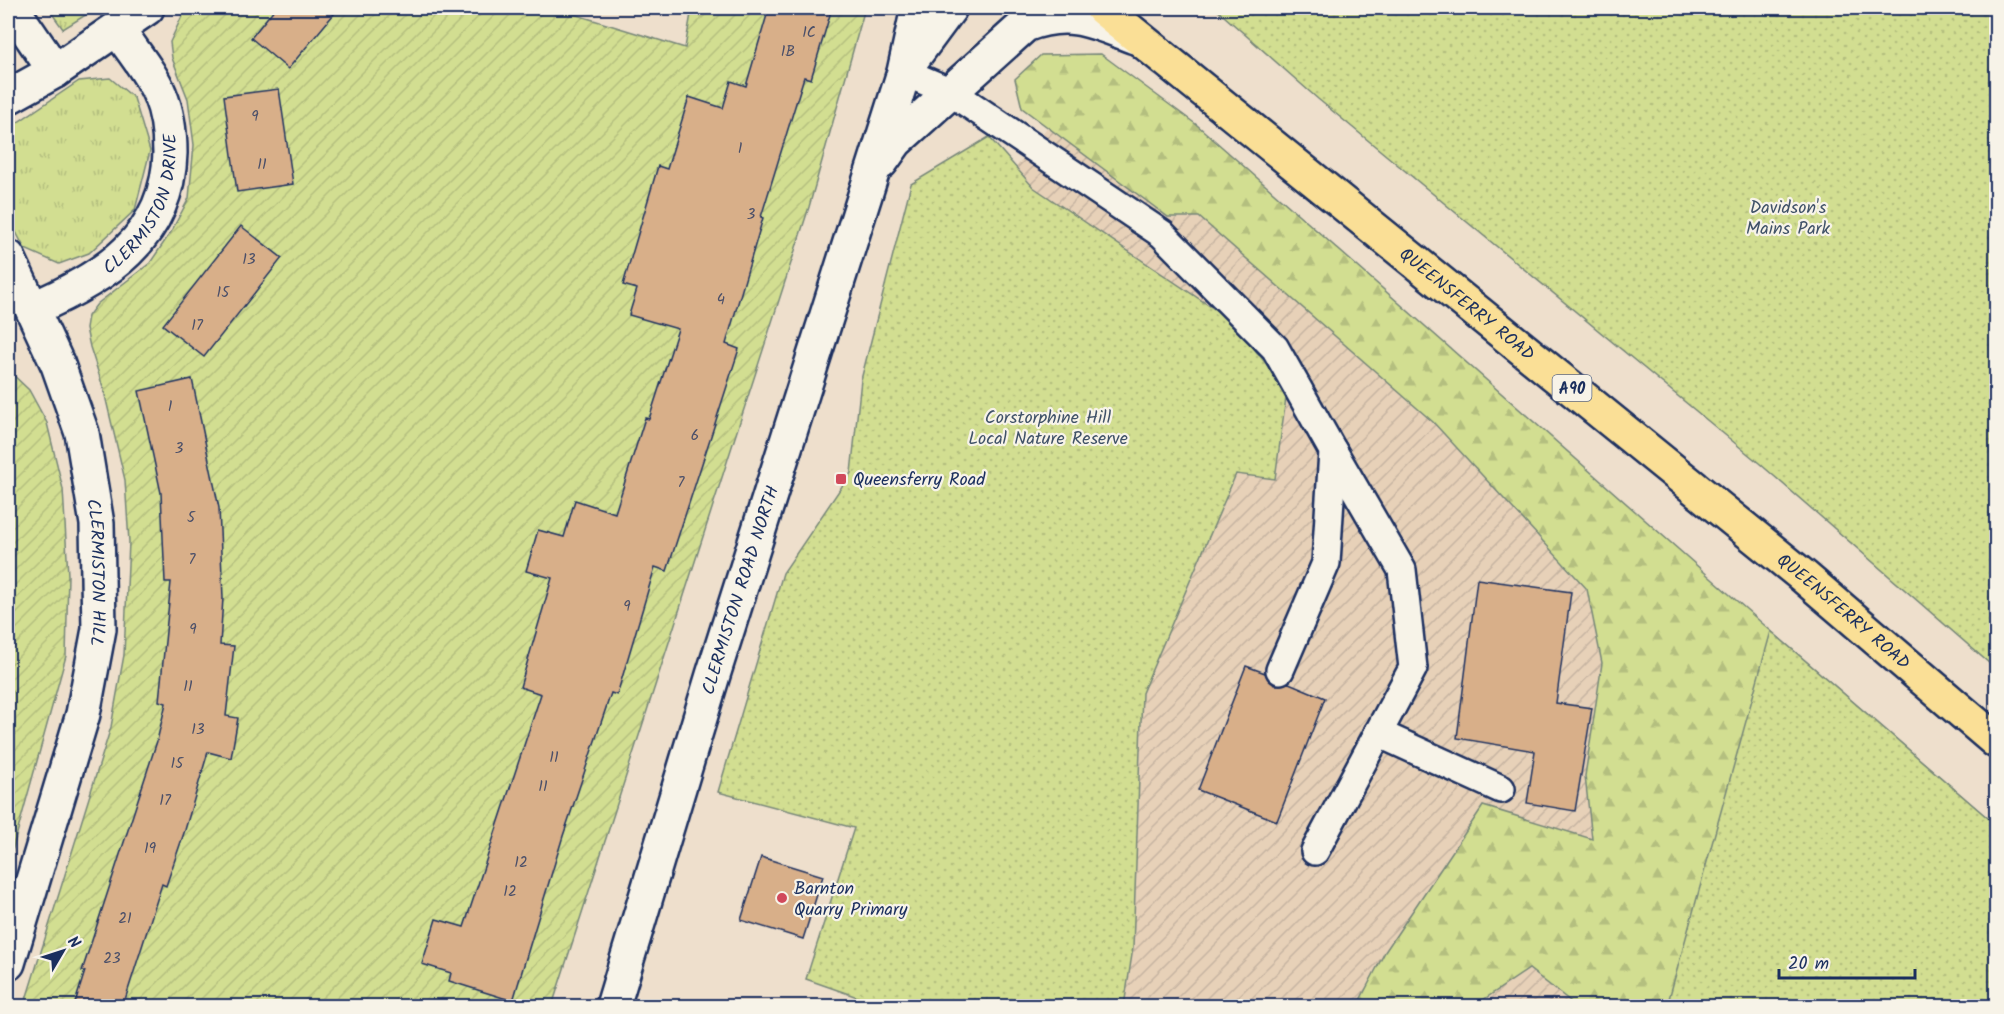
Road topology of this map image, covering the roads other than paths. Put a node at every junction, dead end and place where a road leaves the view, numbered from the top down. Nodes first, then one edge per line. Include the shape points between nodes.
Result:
1 (12, 8) edge
2 (147, 8) edge
3 (918, 8) edge
4 (950, 8) edge
5 (1102, 8) edge
6 (118, 29) junction
7 (1142, 40) junction
8 (55, 71) junction
9 (903, 72) junction
10 (951, 92) junction
11 (8, 97) edge
12 (871, 175) junction
13 (8, 257) edge
14 (24, 306) edge
15 (1334, 451) junction
16 (1280, 670) dead end
17 (1378, 733) junction
18 (1996, 741) edge
19 (1501, 789) dead end
20 (1315, 851) dead end
21 (8, 963) edge
22 (613, 1006) edge

1 - 8 street
2 - 6 street
3 - 9 street, CLERMISTON ROAD NORTH
4 - 9 street, CLERMISTON ROAD NORTH
5 - 7 main road, QUEENSFERRY ROAD / A90
6 - 8 street
6 - 14 street, CLERMISTON DRIVE via 160,93 170,128 169,176 152,223 131,250 72,292
7 - 10 street, CLERMISTON ROAD NORTH via 1073,16 1046,17 1025,25
7 - 18 main road, QUEENSFERRY ROAD / A90 via 1803,576
8 - 11 street
9 - 10 lane
9 - 12 street, CLERMISTON ROAD NORTH
10 - 12 street, CLERMISTON ROAD NORTH via 896,141
10 - 15 lane via 1162,234 1275,348
12 - 22 street, CLERMISTON ROAD NORTH via 716,664
13 - 14 street, CLERMISTON HILL
14 - 21 street, CLERMISTON HILL via 58,365 82,433 97,524 99,629 83,714
15 - 16 lane via 1326,563
15 - 17 lane via 1402,570 1413,668
17 - 19 lane
17 - 20 lane

